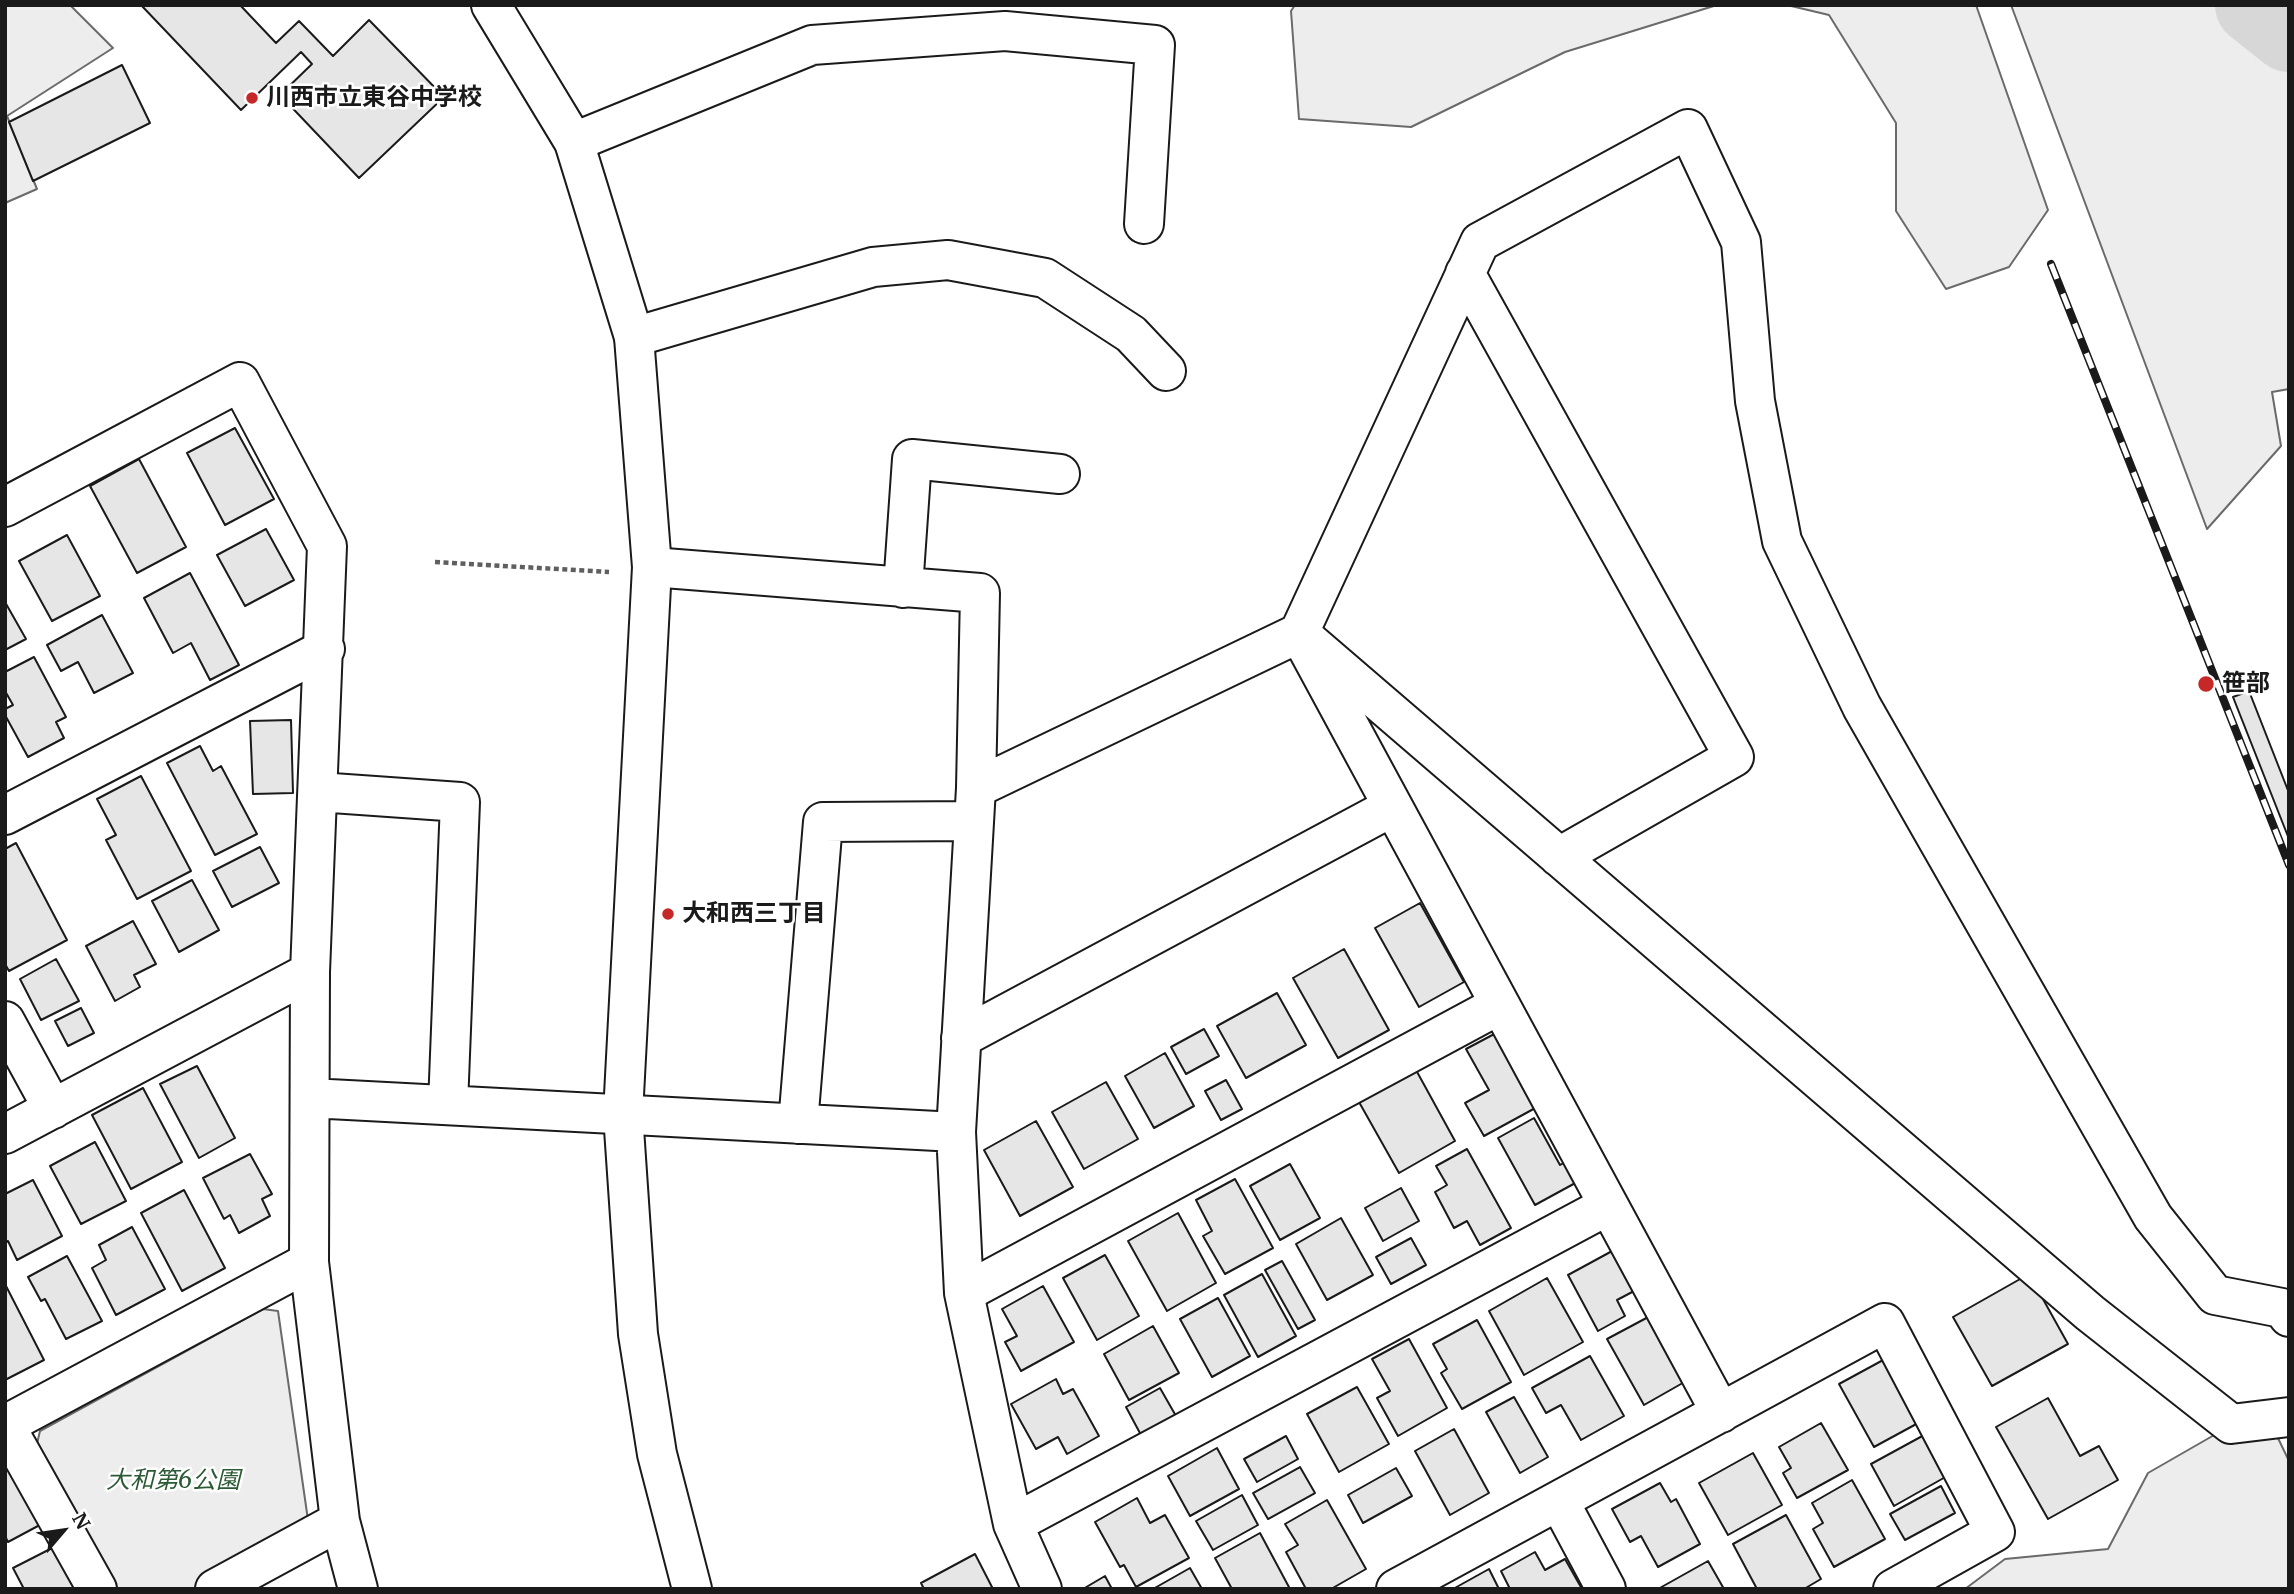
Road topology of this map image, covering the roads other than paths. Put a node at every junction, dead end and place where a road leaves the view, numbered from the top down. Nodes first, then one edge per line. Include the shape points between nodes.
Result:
1 (491, 5) edge
2 (1014, 19) edge
3 (574, 142) junction
4 (1143, 224) dead end
5 (1465, 273) junction
6 (634, 337) junction
7 (1166, 371) dead end
8 (1060, 474) dead end
9 (5, 507) edge
10 (635, 570) junction
11 (903, 588) junction
12 (1299, 632) junction
13 (325, 649) junction
14 (318, 792) junction
15 (975, 805) junction
16 (1392, 807) junction
17 (5, 815) edge
18 (1559, 857) junction
19 (310, 972) junction
20 (1499, 1005) junction
21 (5, 1021) edge
22 (961, 1038) junction
23 (310, 1098) junction
24 (447, 1105) junction
25 (53, 1109) junction
26 (624, 1114) junction
27 (799, 1124) junction
28 (956, 1132) junction
29 (5, 1134) edge
30 (1607, 1206) junction
31 (309, 1262) junction
32 (964, 1293) junction
33 (2289, 1317) edge
34 (1721, 1413) junction
35 (2289, 1418) edge
36 (5, 1425) edge
37 (1559, 1501) junction
38 (340, 1521) junction
39 (1013, 1524) junction
40 (97, 1589) edge
41 (215, 1589) edge
42 (358, 1589) edge
43 (692, 1589) edge
44 (1042, 1589) edge
45 (1396, 1589) edge
46 (1606, 1589) edge
47 (1893, 1589) edge

1 - 3 street
2 - 3 street via 812,45
2 - 4 street via 1155,45
3 - 6 street
5 - 12 street
5 - 18 street via 1734,757
5 - 33 street via 1480,242 1688,129 1741,242 1755,401 1782,541 1862,707 2154,1217 2215,1295 2282,1308
6 - 7 street via 873,267 948,260 1045,278 1131,334
6 - 10 street
8 - 11 street via 912,459
9 - 13 street via 240,382 327,546
10 - 11 street
10 - 26 street
11 - 15 street via 981,593
12 - 15 street
12 - 16 street
12 - 18 street
13 - 14 street
13 - 17 street
14 - 19 street
14 - 24 street via 460,802
15 - 22 street
15 - 27 street via 823,822
16 - 20 street
16 - 22 street
18 - 35 street via 2090,1314 2231,1424
19 - 23 street
19 - 25 street
20 - 30 street
20 - 32 street
21 - 25 street
22 - 28 street
23 - 24 street
23 - 31 street
24 - 26 street
25 - 29 street
26 - 27 street
26 - 43 street via 638,1334 657,1454
27 - 28 street
28 - 32 street
30 - 34 street
30 - 39 street
31 - 36 street
31 - 38 street
32 - 39 street
34 - 37 street
34 - 47 street via 1885,1323 1995,1532
36 - 40 street
37 - 45 street
37 - 46 street
38 - 41 street
38 - 42 street
39 - 44 street

